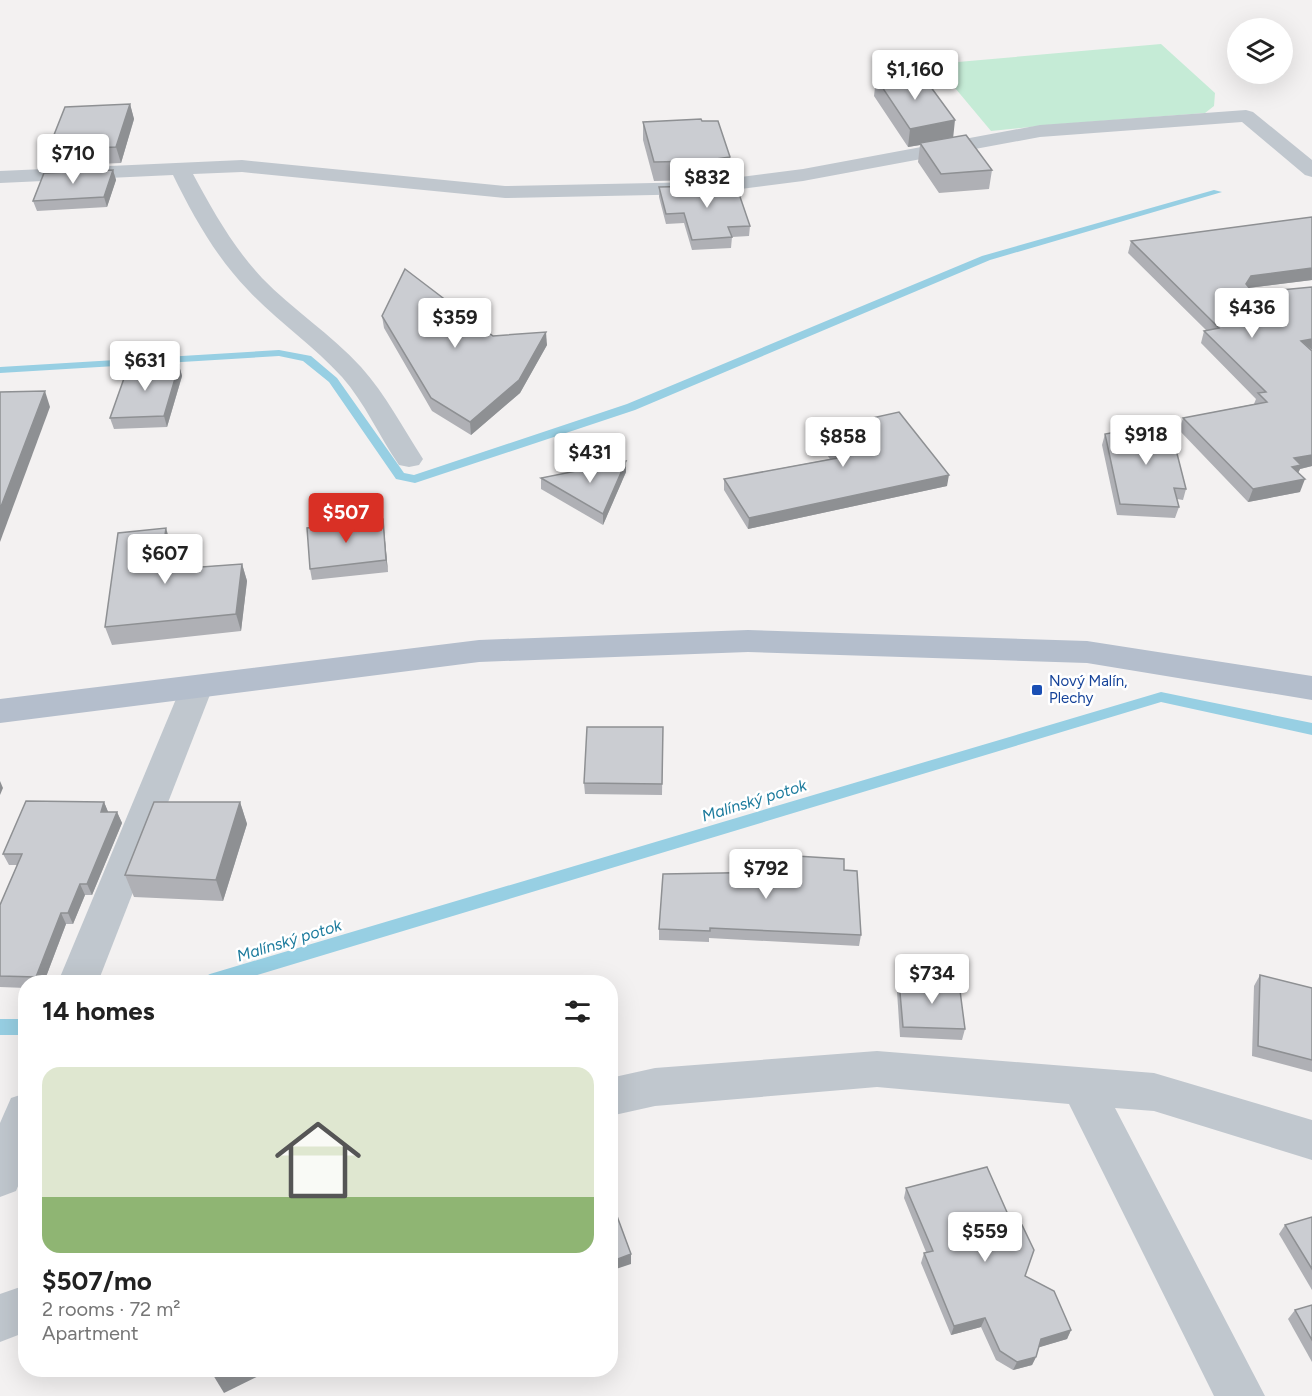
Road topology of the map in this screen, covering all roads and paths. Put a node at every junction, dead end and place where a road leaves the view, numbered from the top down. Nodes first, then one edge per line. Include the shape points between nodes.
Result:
1 (180, 169) junction
2 (1312, 171) edge
3 (0, 177) edge
4 (409, 459) dead end
5 (197, 687) junction
6 (1312, 687) edge
7 (4, 709) edge
8 (81, 975) edge
9 (1081, 1085) junction
10 (618, 1095) edge
11 (18, 1132) edge
12 (1312, 1140) edge
13 (0, 1176) edge
14 (18, 1311) edge
15 (0, 1318) edge
16 (1240, 1396) edge

1 - 2 street via 242,166 505,192 702,188 803,175 1040,131 1246,116
1 - 3 street
1 - 4 street via 227,252 267,297 362,384
5 - 6 main road via 479,651 748,641 1087,652
5 - 7 main road
5 - 8 street
9 - 10 street via 877,1070 656,1087
9 - 12 street via 1154,1092
9 - 16 street
11 - 13 street
14 - 15 street

